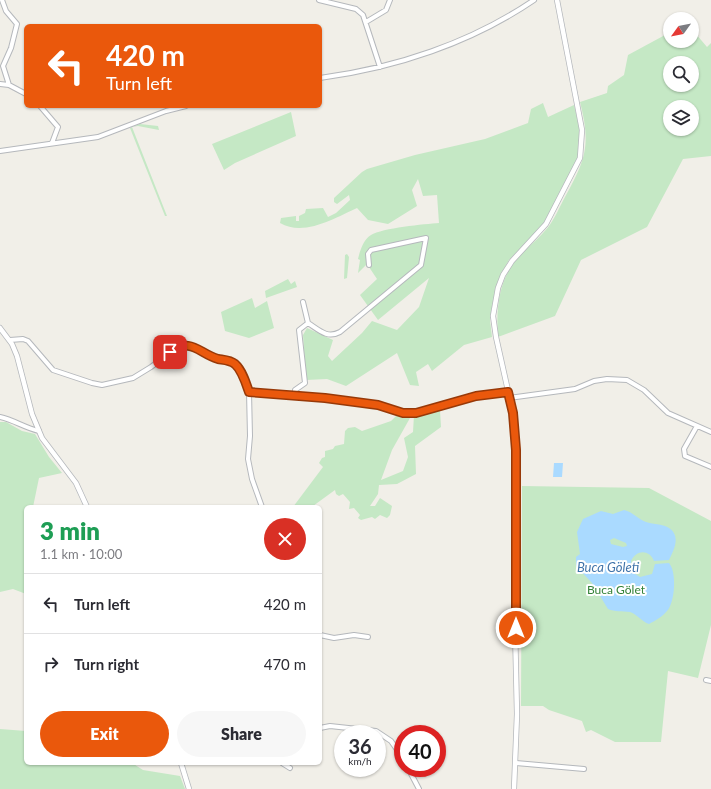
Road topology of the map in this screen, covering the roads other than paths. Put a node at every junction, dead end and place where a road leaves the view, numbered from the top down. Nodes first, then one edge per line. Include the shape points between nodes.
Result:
1 (2, 0) edge
2 (319, 0) edge
3 (390, 0) edge
4 (534, 0) edge
5 (557, 0) edge
6 (366, 22) junction
7 (380, 67) junction
8 (322, 78) edge
9 (0, 84) edge
10 (9, 85) junction
11 (24, 93) edge
12 (42, 108) edge
13 (178, 108) edge
14 (52, 143) junction
15 (0, 151) edge
16 (369, 265) dead end
17 (303, 302) dead end
18 (308, 322) junction
19 (0, 328) edge
20 (10, 340) junction
21 (249, 392) junction
22 (508, 392) junction
23 (294, 396) junction
24 (509, 398) junction
25 (0, 417) edge
26 (697, 426) junction
27 (39, 431) junction
28 (711, 432) edge
29 (711, 467) edge
30 (86, 505) edge
31 (261, 505) edge
32 (322, 635) edge
33 (368, 637) dead end
34 (322, 728) edge
35 (394, 746) edge
36 (516, 763) junction
37 (182, 765) edge
38 (285, 765) edge
39 (290, 768) dead end
40 (584, 769) dead end
41 (413, 777) edge
42 (190, 789) edge
43 (419, 789) edge
44 (514, 789) edge

1 - 10 street via 6,11 17,24 3,66
2 - 6 street via 356,9
3 - 6 street via 386,10
4 - 7 street via 516,13 450,45
5 - 22 street via 582,130 580,158 546,224 512,261 498,288 493,316
6 - 7 street
7 - 8 street
9 - 10 street
10 - 11 street
12 - 14 street via 58,127
13 - 14 street via 98,137
14 - 15 street
16 - 18 street via 368,254 371,250 426,238 421,265 340,332 333,336 327,335
17 - 18 street
18 - 23 street via 299,330 305,383 295,390
19 - 20 street
20 - 21 street via 28,341 53,370 102,385 133,378 176,348 189,345 236,364
20 - 27 street
21 - 23 street
21 - 31 street via 248,459
22 - 23 street via 476,396 416,413 403,413 378,405
22 - 24 street
24 - 26 street via 575,390 594,381 622,379 644,390 668,413
24 - 36 street via 516,450
25 - 27 street
26 - 28 street
26 - 29 street via 684,449 685,456
27 - 30 street via 76,483
32 - 33 street via 334,638 354,635
34 - 35 street via 376,730
36 - 40 street
36 - 44 street
37 - 42 street
38 - 39 street
41 - 43 street

